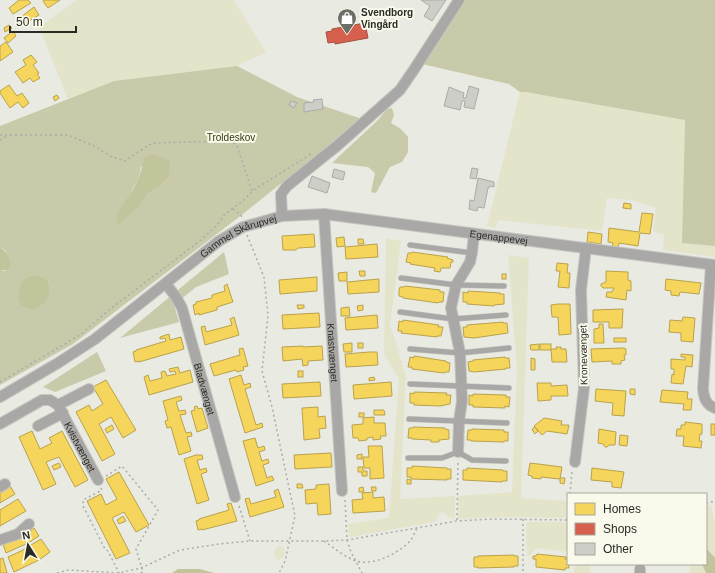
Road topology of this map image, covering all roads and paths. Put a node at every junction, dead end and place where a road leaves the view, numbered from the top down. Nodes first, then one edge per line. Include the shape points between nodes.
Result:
1 (459, 0) edge
2 (0, 135) edge
3 (7, 136) junction
4 (0, 140) edge
5 (322, 158) junction
6 (252, 192) junction
7 (234, 208) junction
8 (324, 214) junction
9 (282, 216) junction
10 (243, 232) junction
11 (253, 232) dead end
12 (474, 234) junction
13 (248, 237) dead end
14 (410, 245) dead end
15 (586, 248) junction
16 (472, 252) junction
17 (713, 265) edge
18 (401, 278) dead end
19 (166, 284) junction
20 (456, 285) junction
21 (504, 286) dead end
22 (400, 312) dead end
23 (506, 315) dead end
24 (453, 319) junction
25 (711, 323) edge
26 (509, 348) dead end
27 (410, 349) dead end
28 (460, 353) junction
29 (0, 382) edge
30 (410, 384) dead end
31 (461, 386) junction
32 (509, 388) dead end
33 (89, 389) dead end
34 (0, 397) edge
35 (715, 408) edge
36 (60, 409) junction
37 (409, 419) dead end
38 (459, 421) junction
39 (507, 423) dead end
40 (0, 424) edge
41 (38, 426) dead end
42 (458, 452) junction
43 (408, 458) dead end
44 (506, 461) dead end
45 (575, 462) joint
46 (98, 480) junction
47 (342, 491) joint
48 (570, 493) edge
49 (235, 497) joint
50 (523, 520) junction
51 (567, 520) edge
52 (457, 521) junction
53 (29, 524) dead end
54 (417, 528) junction
55 (0, 540) edge
56 (347, 540) junction
57 (250, 541) junction
58 (291, 541) junction
59 (324, 541) junction
60 (356, 561) junction
61 (141, 568) junction
62 (57, 573) edge
63 (119, 573) edge
64 (140, 573) edge
65 (279, 573) edge
66 (362, 573) edge
67 (524, 573) edge

1 - 5 street, Gammel Skårupvej via 400,90
2 - 3 path
3 - 4 path
3 - 6 path via 68,135 125,161 153,143 230,141 237,146
5 - 6 path via 309,154
5 - 9 street, Gammel Skårupvej via 287,186 281,194
6 - 7 path
7 - 10 path via 240,215
7 - 29 path via 201,240 80,335
8 - 9 street, Egenappevej
8 - 12 street, Egenappevej
8 - 47 street, Knastvænget
9 - 10 street, Gammel Skårupvej
10 - 11 path
10 - 19 street, Gammel Skårupvej via 219,241
12 - 15 street, Egenappevej
12 - 16 street
13 - 58 path via 264,277 268,316 262,370 295,516
14 - 16 lane
15 - 17 street, Egenappevej
15 - 45 street, Kronevænget via 581,290 584,388
16 - 20 street via 470,262
17 - 25 street
18 - 20 lane
19 - 34 street, Gammel Skårupvej via 95,340
19 - 49 street, Bladvænget via 182,308
20 - 21 lane
20 - 24 street via 451,304
22 - 24 lane
23 - 24 lane
24 - 28 street
25 - 35 street via 703,389 704,398 709,406
26 - 28 lane
27 - 28 lane
28 - 31 street
30 - 31 lane
31 - 32 lane
31 - 38 street
33 - 36 street, Kvistvænget
36 - 40 street via 50,400 42,400
36 - 41 street, Kvistvænget
36 - 46 street, Kvistvænget
37 - 38 lane
38 - 39 lane
38 - 42 street
42 - 43 lane via 442,458
42 - 44 lane via 472,460
42 - 52 path
45 - 48 path
46 - 61 path via 122,466 158,510 136,549
46 - 63 path via 102,490 83,500 83,506
47 - 56 path
49 - 57 path
50 - 51 path
50 - 52 path
50 - 67 path
52 - 54 path
53 - 55 street via 18,534
54 - 56 path
54 - 60 path via 412,539 394,553 375,561
56 - 59 path
56 - 60 path
57 - 58 path
57 - 61 path via 180,550
58 - 59 path
58 - 65 path via 286,561
59 - 60 path
60 - 66 path
61 - 63 path
61 - 64 path via 143,572
62 - 63 path via 68,570

